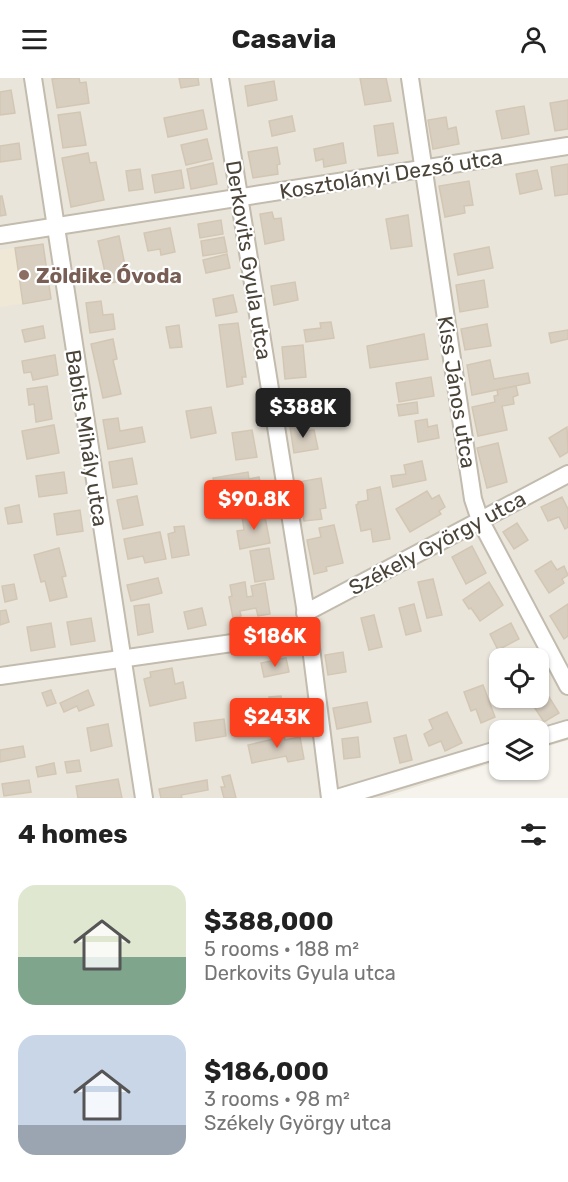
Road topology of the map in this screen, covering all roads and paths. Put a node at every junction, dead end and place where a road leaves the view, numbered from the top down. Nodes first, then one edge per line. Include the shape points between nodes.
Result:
1 (33, 78) edge
2 (220, 78) edge
3 (410, 78) edge
4 (568, 146) edge
5 (424, 169) junction
6 (239, 198) junction
7 (55, 227) junction
8 (0, 235) edge
9 (568, 474) edge
10 (480, 520) junction
11 (305, 613) junction
12 (309, 632) junction
13 (121, 658) junction
14 (0, 676) edge
15 (568, 686) edge
16 (568, 729) edge
17 (549, 735) edge
18 (489, 752) edge
19 (144, 798) edge
20 (330, 798) edge
21 (337, 798) edge

1 - 7 street, Babits Mihály utca
2 - 6 street, Derkovits Gyula utca
3 - 5 street, Kiss János utca
4 - 5 street, Kosztolányi Dezső utca
5 - 6 street, Kosztolányi Dezső utca
5 - 10 street, Kiss János utca
6 - 7 street, Kosztolányi Dezső utca
6 - 11 street, Derkovits Gyula utca
7 - 8 street, Kosztolányi Dezső utca
7 - 13 street, Babits Mihály utca
9 - 10 street, Székely György utca
10 - 11 street, Székely György utca
10 - 15 street, Kiss János utca
11 - 12 street, Derkovits Gyula utca
12 - 13 street
12 - 20 street, Derkovits Gyula utca
13 - 14 street
13 - 19 street, Babits Mihály utca
16 - 17 street
18 - 21 street

